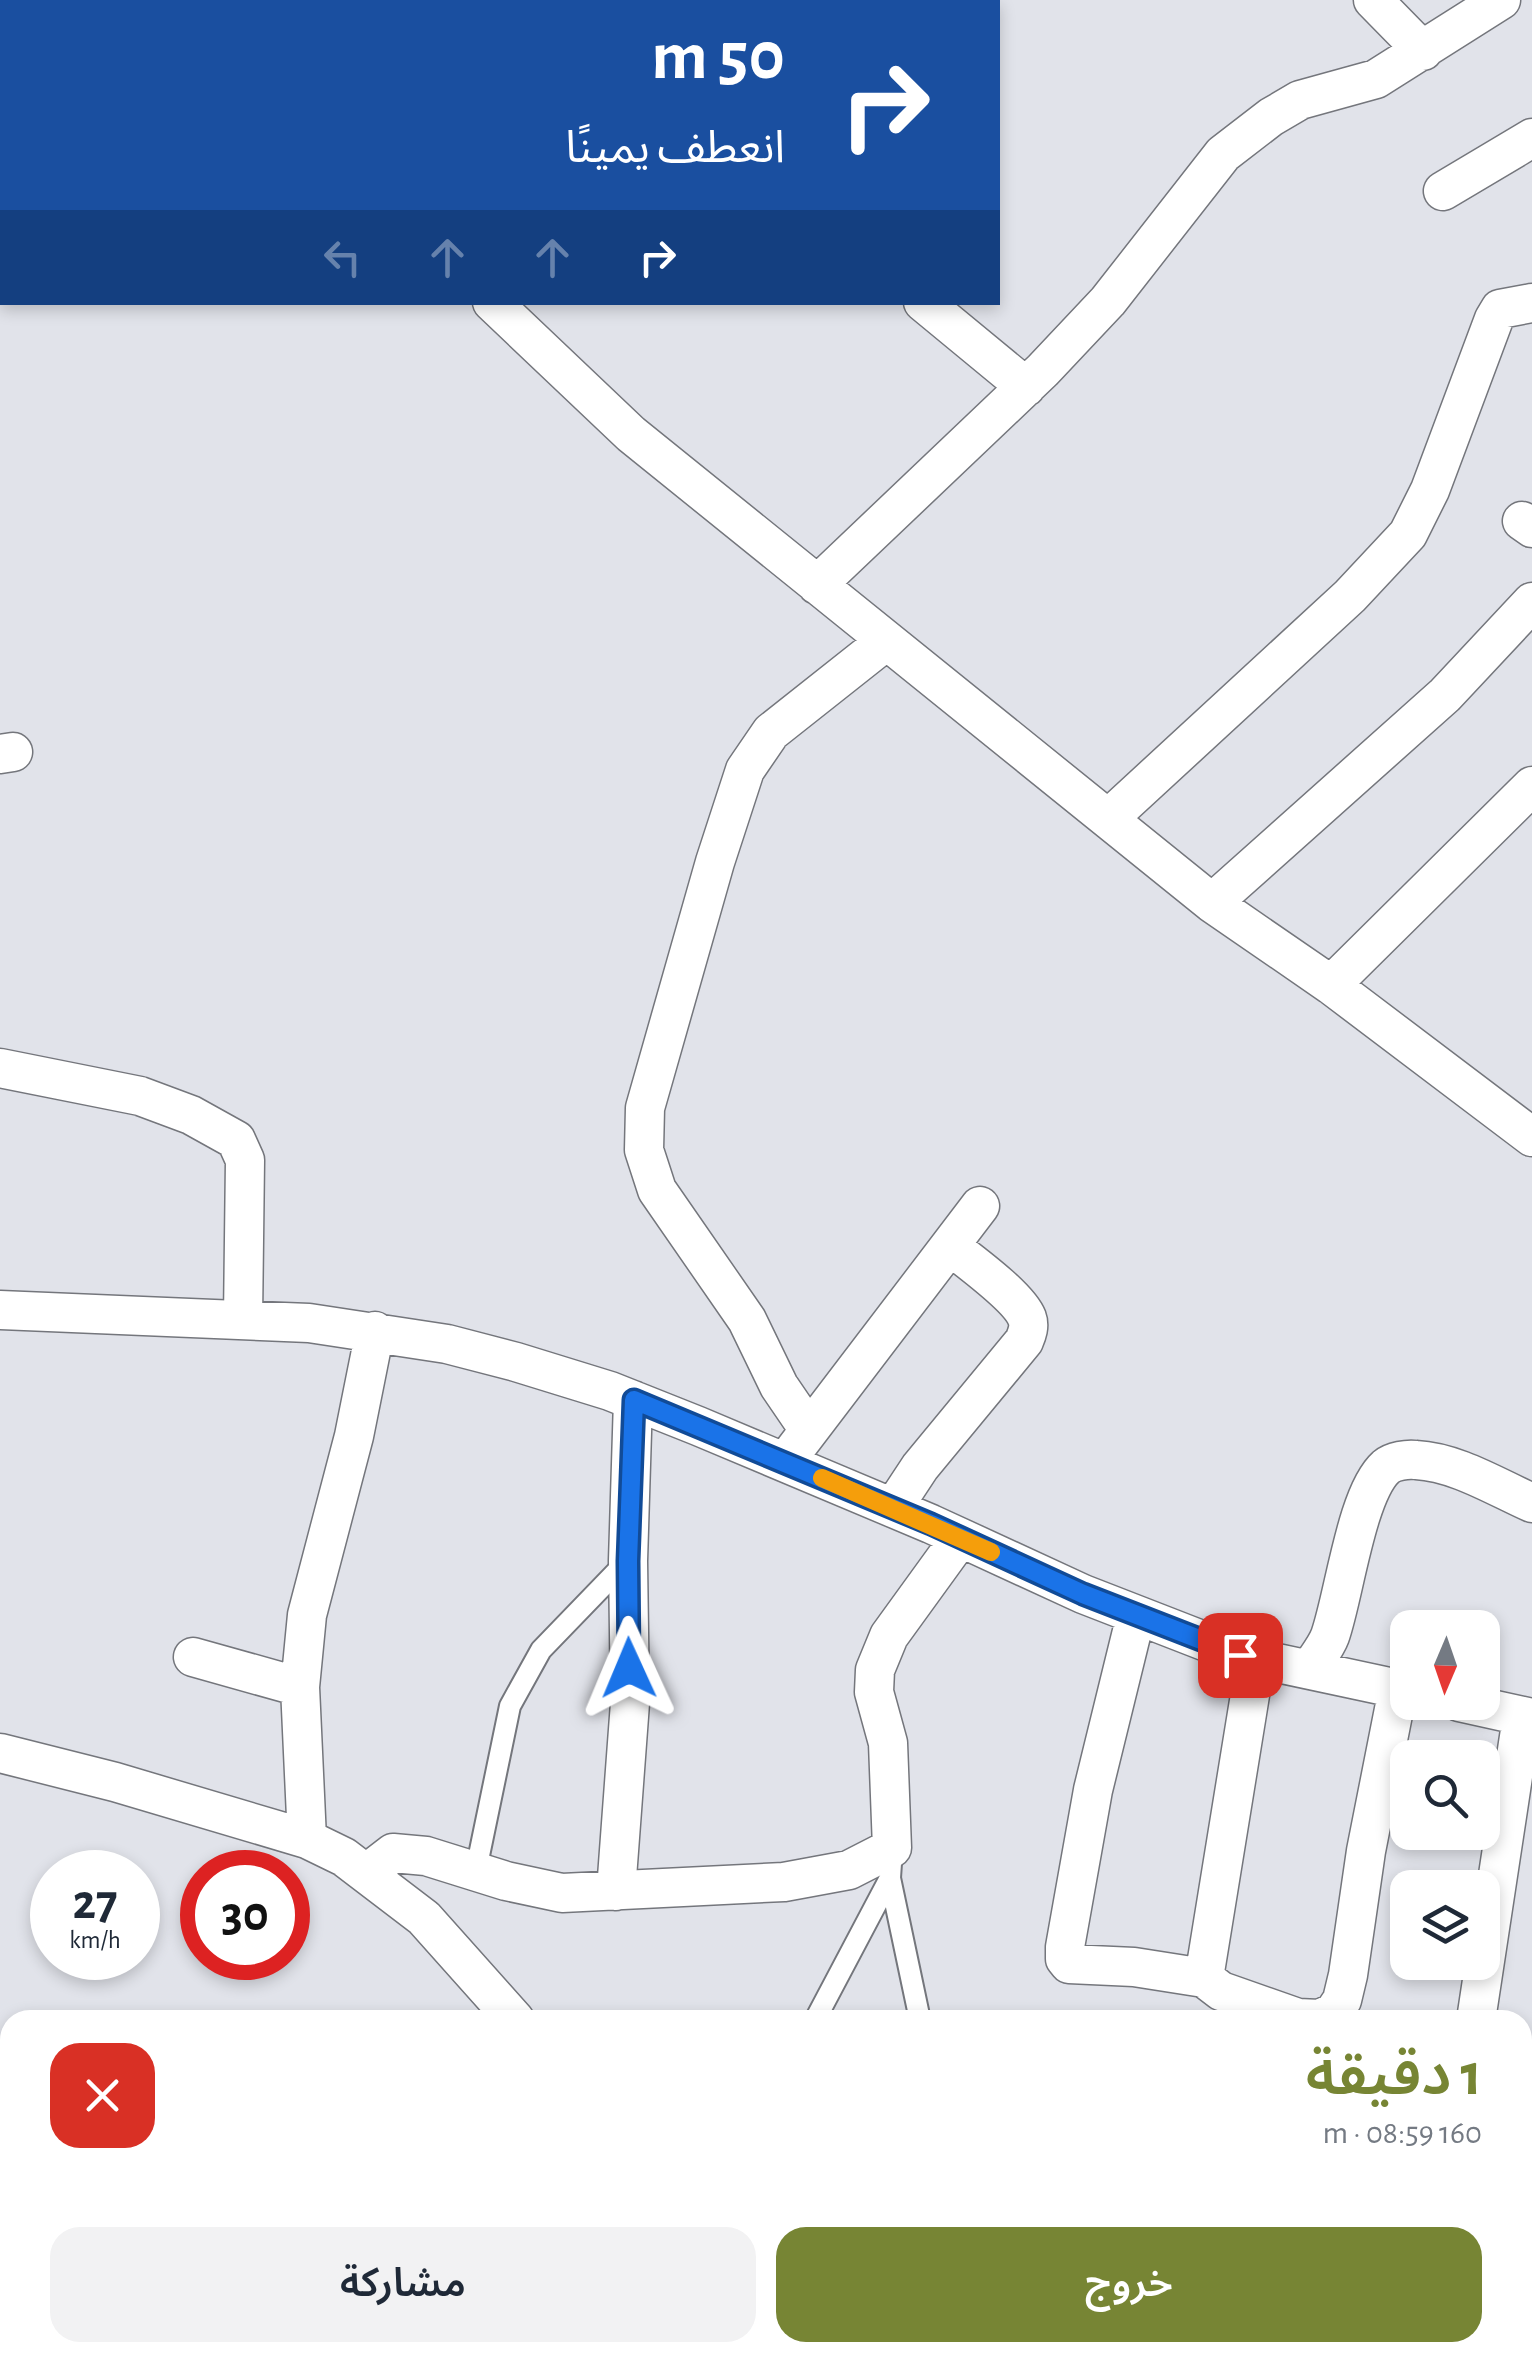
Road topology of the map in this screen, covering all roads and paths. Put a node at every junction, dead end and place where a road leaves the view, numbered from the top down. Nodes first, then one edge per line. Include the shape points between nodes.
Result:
1 (1373, 0) edge
2 (1500, 0) edge
3 (1423, 51) junction
4 (1532, 138) edge
5 (1443, 191) dead end
6 (1532, 303) edge
7 (495, 305) edge
8 (927, 305) edge
9 (1026, 386) junction
10 (818, 585) junction
11 (1532, 602) edge
12 (886, 641) junction
13 (1532, 786) edge
14 (1108, 820) junction
15 (1212, 903) junction
16 (1332, 985) junction
17 (0, 1068) edge
18 (1532, 1137) edge
19 (980, 1206) dead end
20 (950, 1246) junction
21 (0, 1310) edge
22 (242, 1318) junction
23 (375, 1331) junction
24 (634, 1400) junction
25 (809, 1430) junction
26 (784, 1462) junction
27 (1532, 1503) edge
28 (893, 1508) junction
29 (960, 1538) junction
30 (628, 1561) junction
31 (1136, 1615) junction
32 (193, 1658) dead end
33 (1256, 1658) junction
34 (1310, 1669) junction
35 (300, 1687) junction
36 (1390, 1687) edge
37 (1500, 1711) edge
38 (1527, 1717) edge
39 (1396, 1720) edge
40 (0, 1753) edge
41 (307, 1840) junction
42 (892, 1863) junction
43 (476, 1870) junction
44 (367, 1873) junction
45 (616, 1891) junction
46 (1204, 1978) junction
47 (505, 2010) edge
48 (819, 2010) edge
49 (918, 2010) edge
50 (1275, 2010) edge
51 (1335, 2010) edge
52 (1478, 2010) edge

1 - 3 street
2 - 3 street
3 - 9 street via 1376,79 1300,100 1223,154 1108,301
4 - 5 street
6 - 14 street via 1500,309 1494,319 1408,534
7 - 10 street via 631,434
8 - 9 street
9 - 10 street
10 - 12 street
11 - 15 street via 1445,695
12 - 14 street
12 - 25 street via 771,732 745,770 645,1108 644,1150 658,1190 746,1320
13 - 16 street
14 - 15 street
15 - 16 street
16 - 18 street
17 - 22 street via 140,1096 192,1114 236,1140 245,1160
19 - 20 street
20 - 25 street
20 - 28 street via 1000,1286 1026,1314 1028,1330
21 - 22 street
22 - 23 street
23 - 24 street via 499,1357
23 - 35 street via 306,1615
24 - 26 street
24 - 30 street
25 - 26 street
26 - 28 street
27 - 34 street via 1455,1469 1416,1460 1385,1468 1350,1553 1330,1638
28 - 29 street
29 - 31 street
29 - 42 street via 889,1636 875,1670 888,1743
30 - 43 lane via 541,1650 510,1706
30 - 45 street via 630,1703
31 - 33 street
31 - 46 street via 1086,1822 1065,1959
32 - 35 street
33 - 34 street
33 - 46 street
34 - 36 street
35 - 41 street
37 - 38 street
38 - 52 street
39 - 51 street
40 - 41 street
41 - 44 street
42 - 45 street via 784,1882
42 - 48 lane
42 - 49 lane
43 - 44 street via 393,1853
43 - 45 street via 562,1893
44 - 47 street via 424,1918
46 - 50 street

